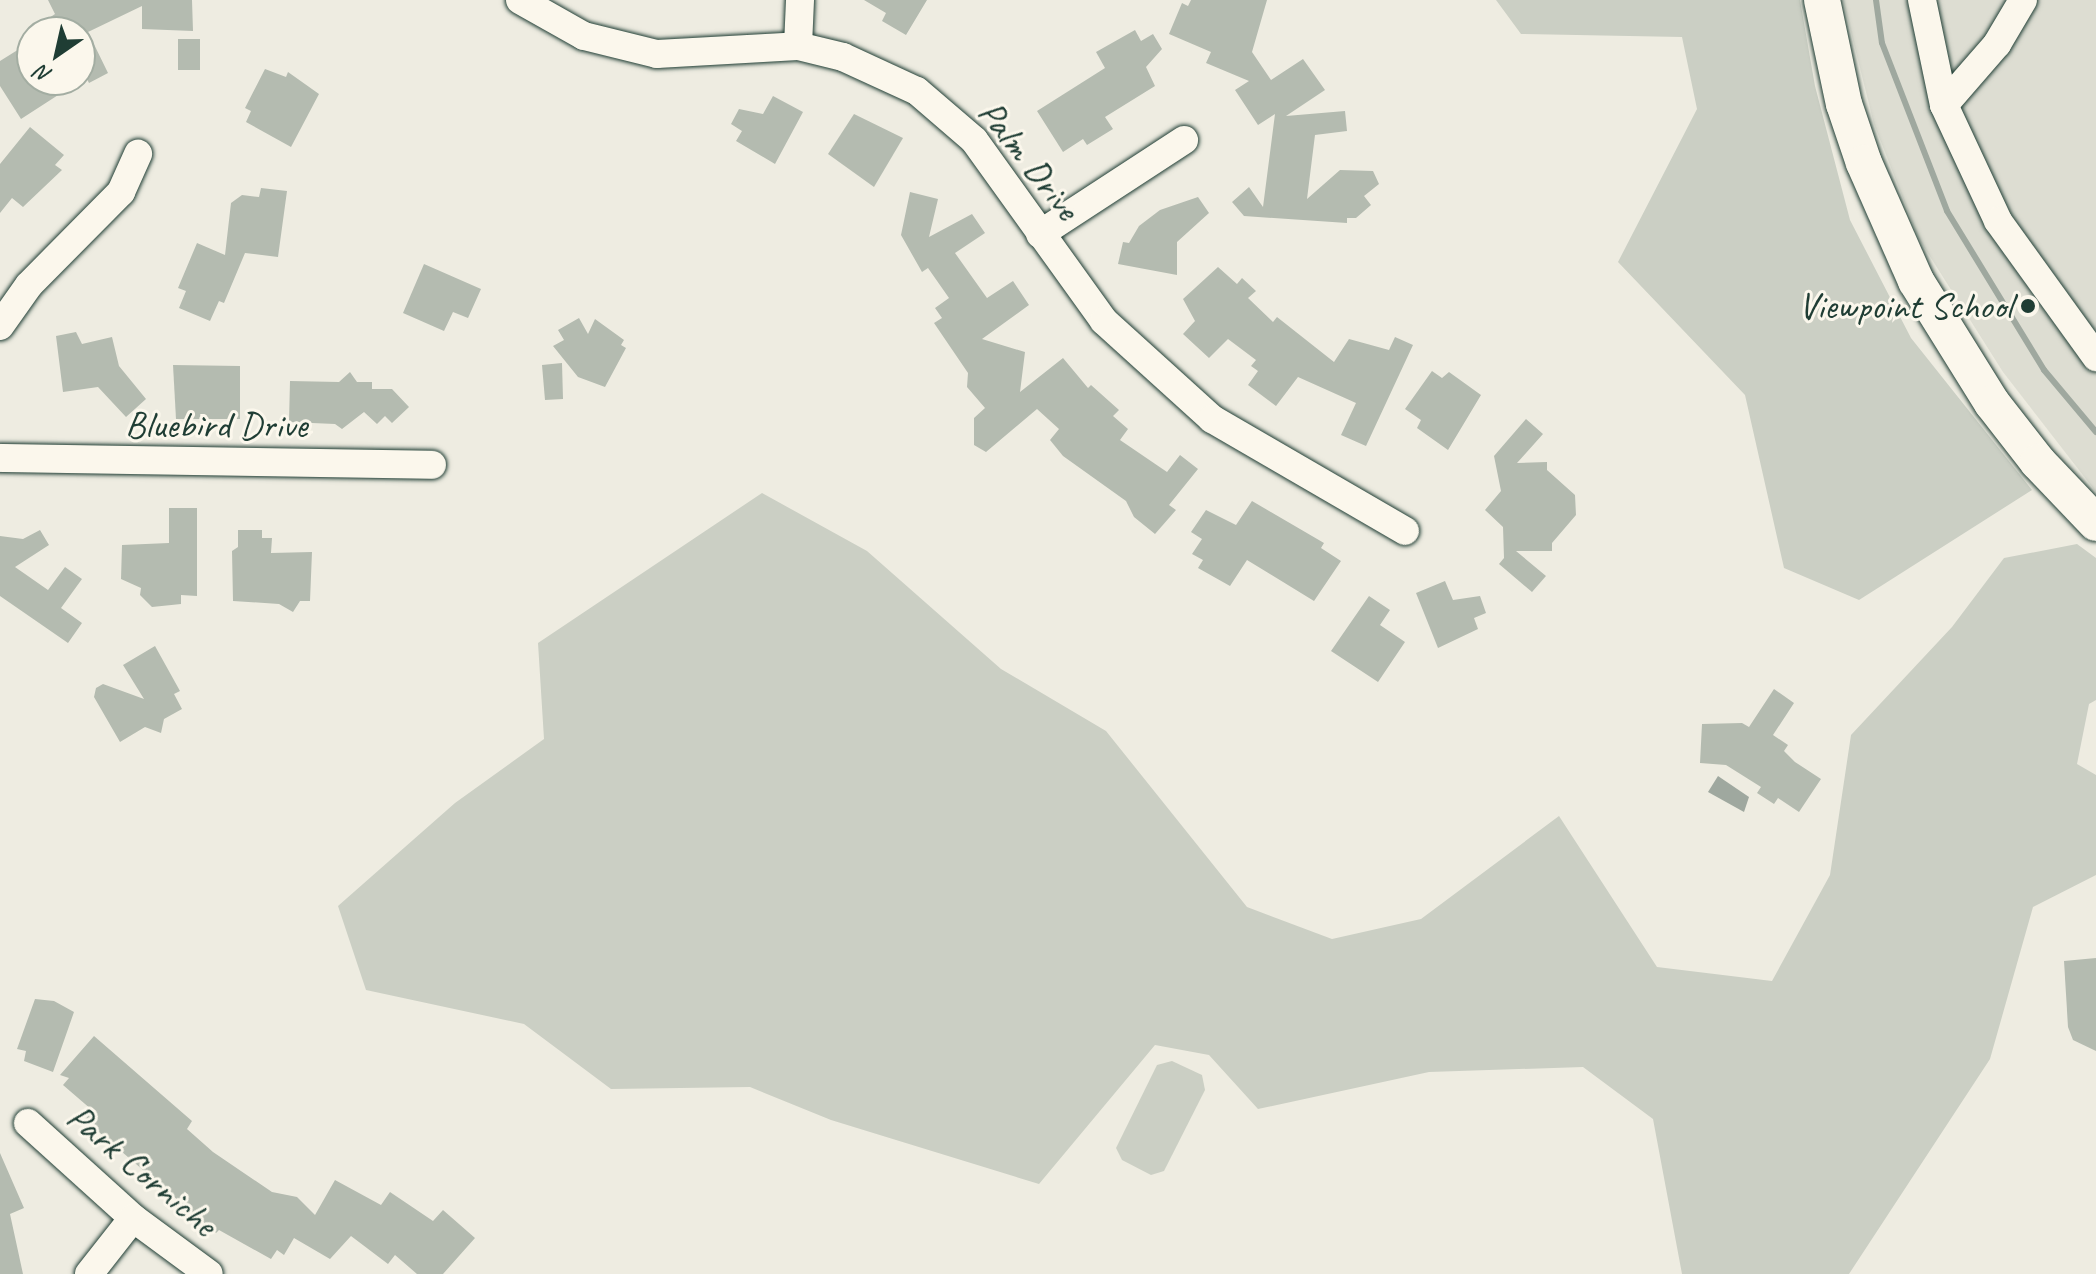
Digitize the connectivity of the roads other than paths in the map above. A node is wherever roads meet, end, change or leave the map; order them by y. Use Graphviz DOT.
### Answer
graph roads {
  1 [pos="520,0"];
  2 [pos="800,0"];
  3 [pos="1822,0"];
  4 [pos="1922,0"];
  5 [pos="2023,0"];
  6 [pos="798,46"];
  7 [pos="1944,105"];
  8 [pos="1184,140"];
  9 [pos="138,154"];
  10 [pos="1040,234"];
  11 [pos="0,326"];
  12 [pos="2096,357"];
  13 [pos="0,458"];
  14 [pos="432,465"];
  15 [pos="2096,523"];
  16 [pos="1405,531"];
  17 [pos="28,1123"];
  18 [pos="133,1218"];
  19 [pos="89,1274"];
  20 [pos="209,1274"];
  1 -- 6 [label="street, Palm Drive"];
  2 -- 6 [label="street"];
  3 -- 15 [label="main road"];
  4 -- 7 [label="street"];
  5 -- 7 [label="street"];
  6 -- 10 [label="street, Palm Drive"];
  7 -- 12 [label="street"];
  8 -- 10 [label="street"];
  9 -- 11 [label="street"];
  10 -- 16 [label="street, Palm Drive"];
  13 -- 14 [label="street, Bluebird Drive"];
  17 -- 18 [label="street, Park Corniche"];
  18 -- 19 [label="street"];
  18 -- 20 [label="street, Park Corniche"];
}
